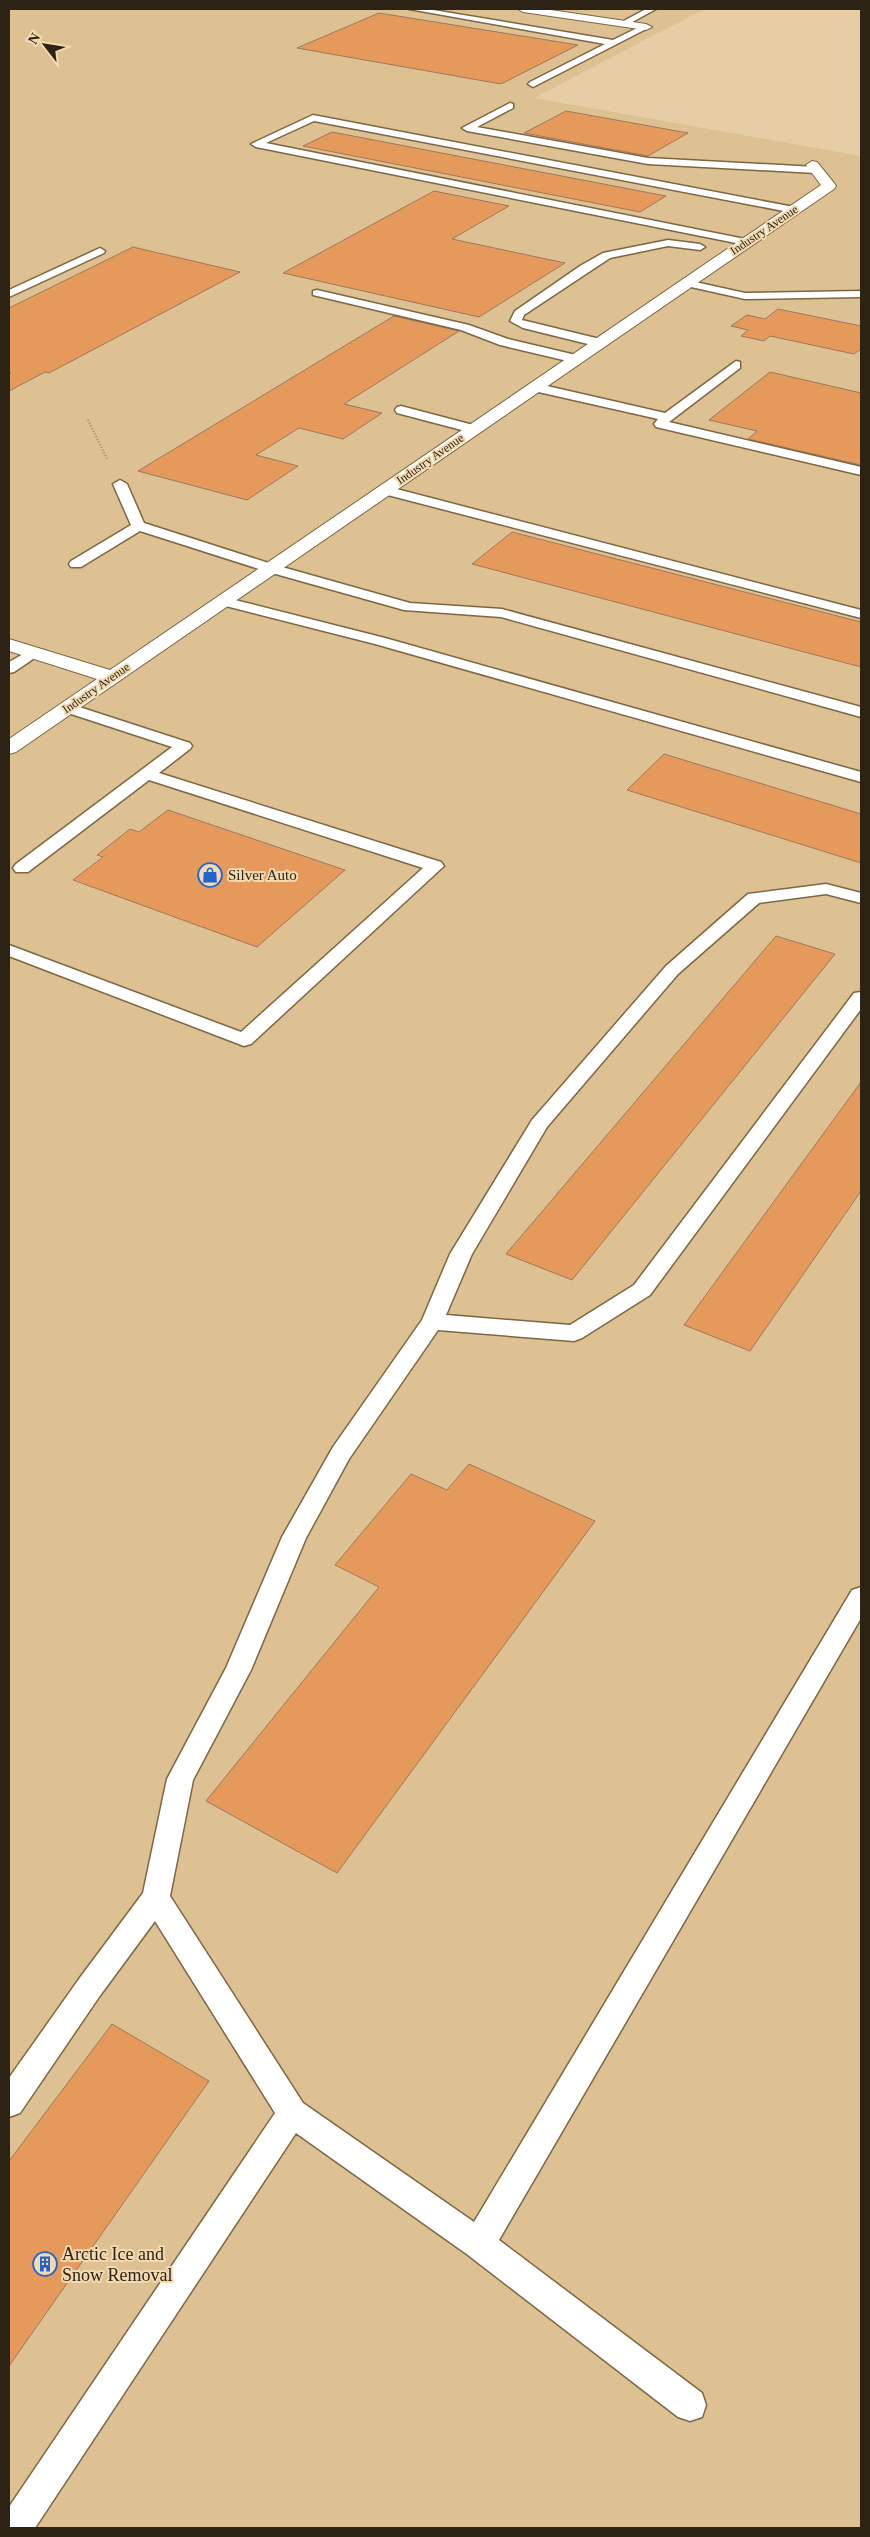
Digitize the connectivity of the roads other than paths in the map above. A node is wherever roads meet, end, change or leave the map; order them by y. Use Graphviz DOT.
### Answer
graph roads {
  1 [pos="413,9"];
  2 [pos="523,9"];
  3 [pos="652,9"];
  4 [pos="622,24"];
  5 [pos="646,27"];
  6 [pos="614,43"];
  7 [pos="533,84"];
  8 [pos="510,106"];
  9 [pos="814,167"];
  10 [pos="794,210"];
  11 [pos="746,242"];
  12 [pos="100,251"];
  13 [pos="731,252"];
  14 [pos="686,283"];
  15 [pos="318,293"];
  16 [pos="9,294"];
  17 [pos="861,294"];
  18 [pos="600,343"];
  19 [pos="576,359"];
  20 [pos="736,366"];
  21 [pos="534,387"];
  22 [pos="401,410"];
  23 [pos="667,417"];
  24 [pos="473,429"];
  25 [pos="861,471"];
  26 [pos="120,484"];
  27 [pos="385,490"];
  28 [pos="138,526"];
  29 [pos="76,564"];
  30 [pos="270,568"];
  31 [pos="223,601"];
  32 [pos="861,614"];
  33 [pos="9,644"];
  34 [pos="34,652"];
  35 [pos="9,669"];
  36 [pos="112,677"];
  37 [pos="68,708"];
  38 [pos="861,712"];
  39 [pos="9,748"];
  40 [pos="148,774"];
  41 [pos="861,777"];
  42 [pos="22,868"];
  43 [pos="861,898"];
  44 [pos="9,950"];
  45 [pos="861,997"];
  46 [pos="432,1322"];
  47 [pos="861,1597"];
  48 [pos="156,1898"];
  49 [pos="9,2103"];
  50 [pos="292,2113"];
  51 [pos="479,2244"];
  52 [pos="690,2405"];
  53 [pos="15,2528"];
  1 -- 6 [label="lane"];
  2 -- 4 [label="street"];
  3 -- 4 [label="lane"];
  4 -- 5 [label="street"];
  5 -- 6 [label="lane"];
  6 -- 7 [label="lane"];
  8 -- 9 [label="lane"];
  9 -- 10 [label="street, Industry Avenue"];
  10 -- 11 [label="street, Industry Avenue"];
  10 -- 11 [label="lane"];
  11 -- 13 [label="street, Industry Avenue"];
  12 -- 16 [label="lane"];
  13 -- 14 [label="street, Industry Avenue"];
  13 -- 18 [label="lane"];
  14 -- 17 [label="lane"];
  14 -- 18 [label="street, Industry Avenue"];
  15 -- 19 [label="lane"];
  18 -- 19 [label="street, Industry Avenue"];
  19 -- 21 [label="street, Industry Avenue"];
  20 -- 23 [label="lane"];
  21 -- 23 [label="lane"];
  21 -- 24 [label="street, Industry Avenue"];
  22 -- 24 [label="lane"];
  23 -- 25 [label="lane"];
  24 -- 27 [label="street, Industry Avenue"];
  26 -- 28 [label="lane"];
  27 -- 30 [label="street, Industry Avenue"];
  27 -- 32 [label="lane"];
  28 -- 29 [label="lane"];
  28 -- 30 [label="lane"];
  30 -- 31 [label="street, Industry Avenue"];
  30 -- 38 [label="lane"];
  31 -- 36 [label="street, Industry Avenue"];
  31 -- 41 [label="lane"];
  33 -- 34 [label="street"];
  34 -- 35 [label="lane"];
  34 -- 36 [label="street"];
  36 -- 37 [label="street, Industry Avenue"];
  37 -- 39 [label="street, Industry Avenue"];
  37 -- 40 [label="lane"];
  40 -- 42 [label="lane"];
  40 -- 44 [label="lane"];
  43 -- 46 [label="lane"];
  45 -- 46 [label="lane"];
  46 -- 48 [label="lane"];
  47 -- 51 [label="lane"];
  48 -- 49 [label="lane"];
  48 -- 50 [label="lane"];
  50 -- 51 [label="lane"];
  50 -- 53 [label="lane"];
  51 -- 52 [label="lane"];
}
